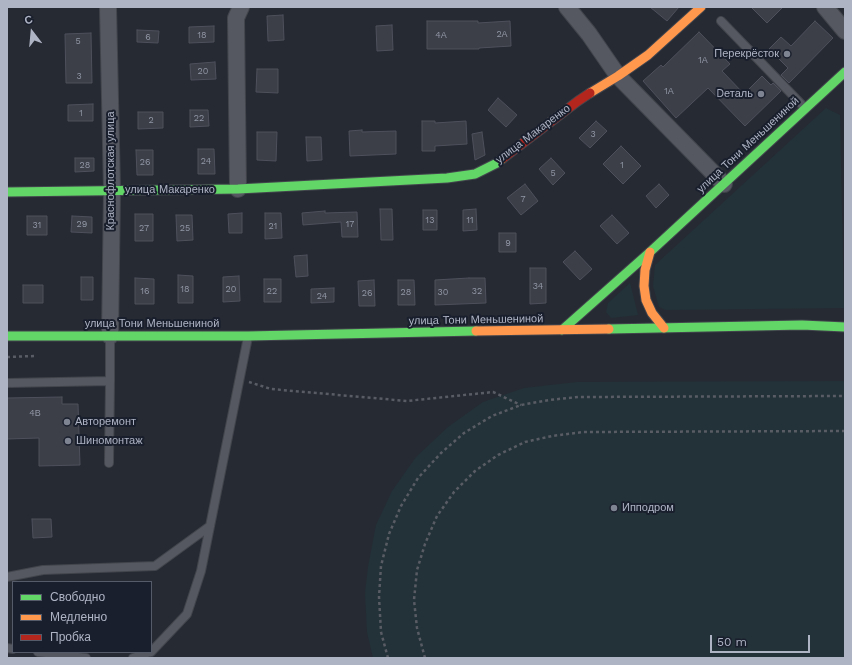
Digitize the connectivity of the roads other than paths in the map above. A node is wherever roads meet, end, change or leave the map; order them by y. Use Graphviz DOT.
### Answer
graph roads {
  1 [pos="108,7"];
  2 [pos="242,7"];
  3 [pos="567,7"];
  4 [pos="701,7"];
  5 [pos="825,7"];
  6 [pos="721,21"];
  7 [pos="845,31"];
  8 [pos="845,72"];
  9 [pos="618,76"];
  10 [pos="806,108"];
  11 [pos="724,184"];
  12 [pos="238,189"];
  13 [pos="112,190"];
  14 [pos="7,192"];
  15 [pos="650,252"];
  16 [pos="845,327"];
  17 [pos="664,328"];
  18 [pos="562,330"];
  19 [pos="7,336"];
  20 [pos="110,336"];
  21 [pos="248,336"];
  22 [pos="110,381"];
  23 [pos="7,383"];
  24 [pos="109,463"];
  25 [pos="210,526"];
  26 [pos="7,578"];
  27 [pos="152,651"];
  28 [pos="46,653"];
  29 [pos="148,653"];
  30 [pos="86,658"];
  31 [pos="133,658"];
  1 -- 13 [label="street, Краснофлотская улица"];
  2 -- 12 [label="street"];
  3 -- 9 [label="street"];
  4 -- 9 [label="street, улица Макаренко"];
  5 -- 7 [label="street"];
  6 -- 10 [label="lane"];
  8 -- 10 [label="street, улица Тони Меньшениной"];
  9 -- 11 [label="street"];
  9 -- 12 [label="street, улица Макаренко"];
  10 -- 11 [label="street, улица Тони Меньшениной"];
  11 -- 15 [label="street, улица Тони Меньшениной"];
  12 -- 13 [label="street, улица Макаренко"];
  13 -- 14 [label="street, улица Макаренко"];
  13 -- 20 [label="street, Краснофлотская улица"];
  15 -- 17 [label="street"];
  15 -- 18 [label="street, улица Тони Меньшениной"];
  16 -- 17 [label="street"];
  17 -- 18 [label="street"];
  18 -- 21 [label="street, улица Тони Меньшениной"];
  19 -- 20 [label="street, улица Тони Меньшениной"];
  20 -- 21 [label="street, улица Тони Меньшениной"];
  20 -- 22 [label="lane"];
  21 -- 25 [label="lane"];
  22 -- 23 [label="lane"];
  22 -- 24 [label="lane"];
  25 -- 26 [label="lane"];
  25 -- 27 [label="lane"];
  28 -- 30 [label="lane"];
  29 -- 31 [label="lane"];
}
